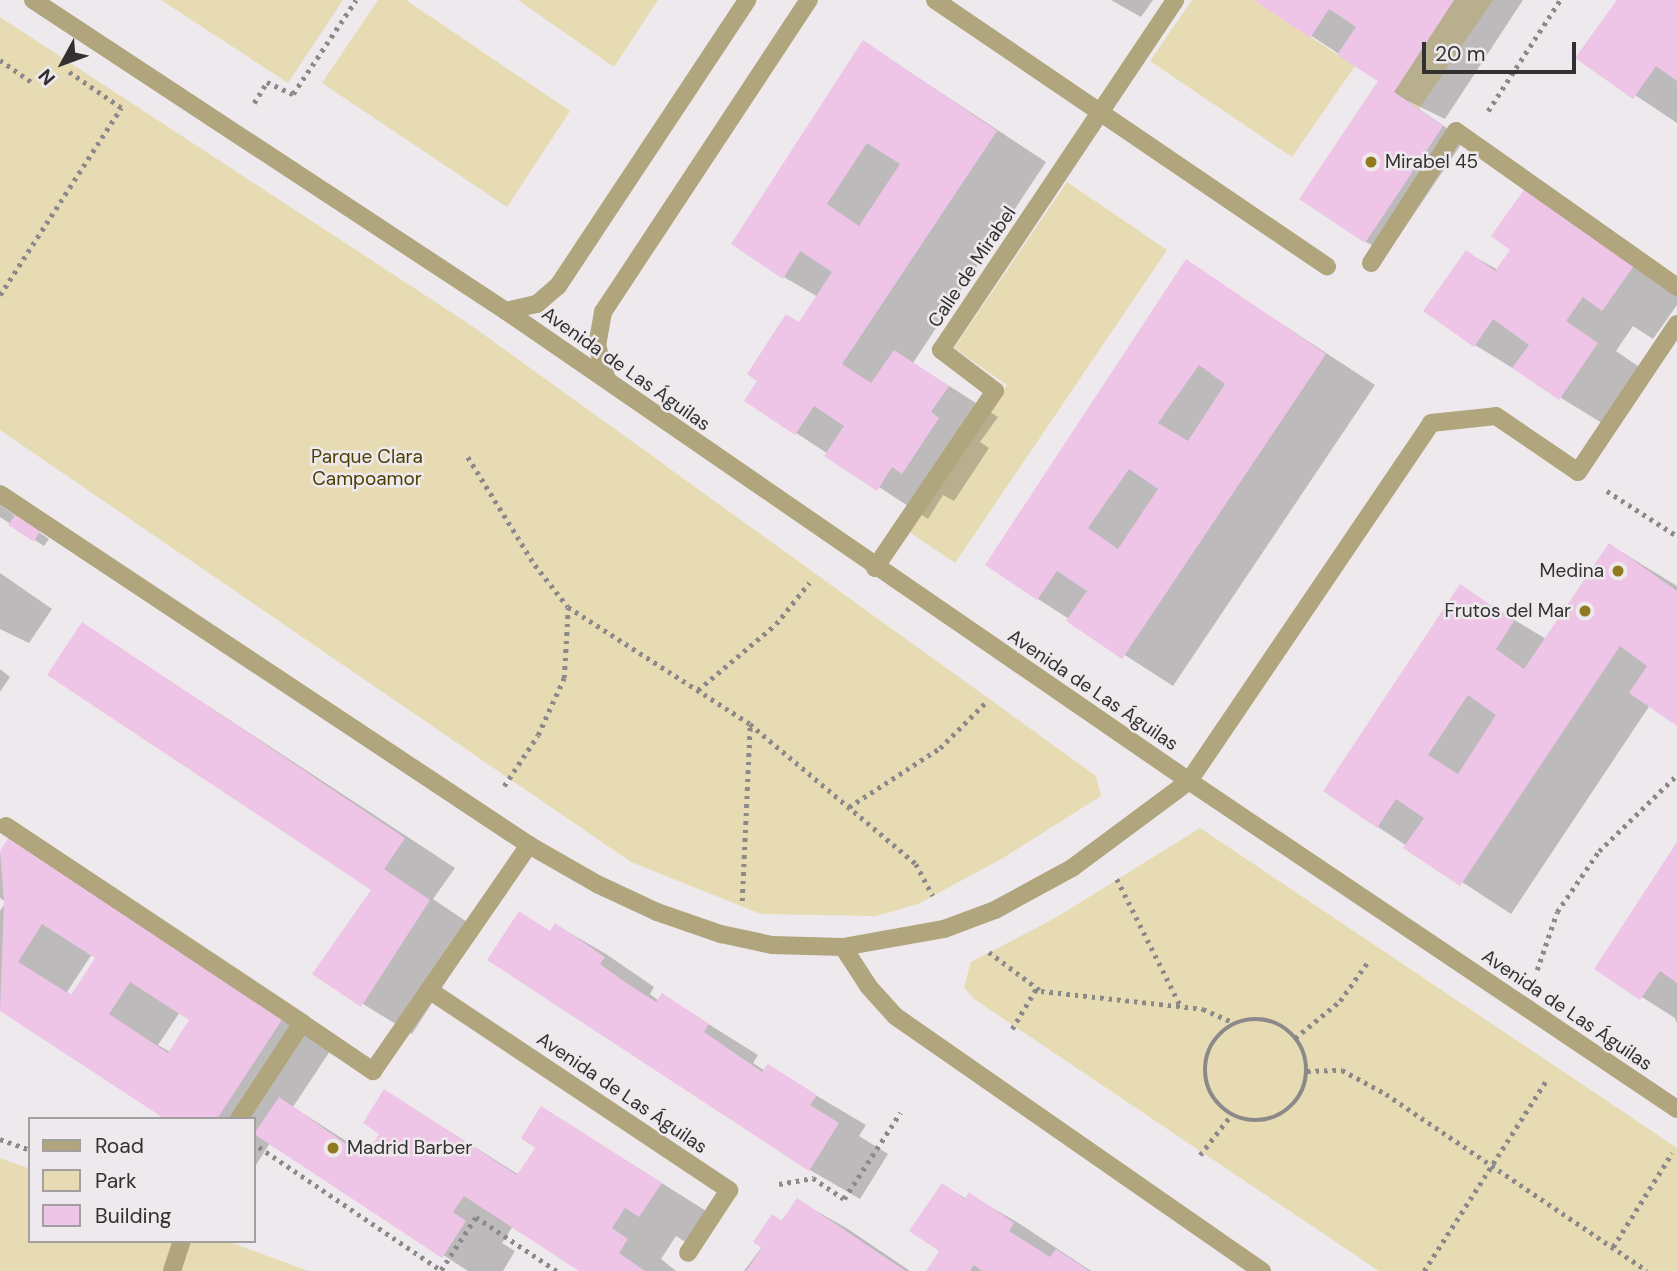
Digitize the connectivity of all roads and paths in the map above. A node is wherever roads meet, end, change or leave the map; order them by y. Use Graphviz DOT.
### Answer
graph roads {
  1 [pos="33,0"];
  2 [pos="356,0"];
  3 [pos="747,0"];
  4 [pos="809,0"];
  5 [pos="935,0"];
  6 [pos="1175,0"];
  7 [pos="1560,0"];
  8 [pos="0,60"];
  9 [pos="66,70"];
  10 [pos="32,82"];
  11 [pos="252,106"];
  12 [pos="1101,112"];
  13 [pos="1469,140"];
  14 [pos="1371,263"];
  15 [pos="1327,266"];
  16 [pos="1677,287"];
  17 [pos="0,295"];
  18 [pos="506,311"];
  19 [pos="1677,324"];
  20 [pos="607,380"];
  21 [pos="468,457"];
  22 [pos="1578,472"];
  23 [pos="0,494"];
  24 [pos="1677,536"];
  25 [pos="875,568"];
  26 [pos="809,583"];
  27 [pos="568,607"];
  28 [pos="698,690"];
  29 [pos="986,702"];
  30 [pos="750,724"];
  31 [pos="1677,775"];
  32 [pos="1189,781"];
  33 [pos="500,791"];
  34 [pos="849,807"];
  35 [pos="6,826"];
  36 [pos="529,845"];
  37 [pos="1113,872"];
  38 [pos="937,904"];
  39 [pos="742,906"];
  40 [pos="843,947"];
  41 [pos="982,949"];
  42 [pos="1367,963"];
  43 [pos="1537,970"];
  44 [pos="1036,989"];
  45 [pos="429,990"];
  46 [pos="1181,1006"];
  47 [pos="302,1023"];
  48 [pos="1236,1023"];
  49 [pos="1012,1029"];
  50 [pos="1296,1038"];
  51 [pos="1307,1071"];
  52 [pos="1546,1081"];
  53 [pos="1677,1109"];
  54 [pos="900,1113"];
  55 [pos="1231,1115"];
  56 [pos="240,1117"];
  57 [pos="0,1139"];
  58 [pos="256,1144"];
  59 [pos="28,1149"];
  60 [pos="1672,1153"];
  61 [pos="1200,1155"];
  62 [pos="1492,1166"];
  63 [pos="779,1184"];
  64 [pos="181,1243"];
  65 [pos="1613,1247"];
  66 [pos="688,1253"];
  67 [pos="172,1271"];
  68 [pos="557,1271"];
  69 [pos="1262,1271"];
  70 [pos="1424,1271"];
  71 [pos="1647,1271"];
  1 -- 18 [label="street, Avenida de Las Águilas"];
  2 -- 11 [label="path"];
  3 -- 18 [label="street"];
  4 -- 20 [label="street"];
  5 -- 12 [label="street"];
  6 -- 12 [label="street, Calle de Mirabel"];
  7 -- 13 [label="path"];
  8 -- 10 [label="path"];
  9 -- 17 [label="path"];
  12 -- 15 [label="street"];
  12 -- 25 [label="street, Calle de Mirabel"];
  13 -- 14 [label="street"];
  13 -- 16 [label="street"];
  18 -- 20 [label="street, Avenida de Las Águilas"];
  19 -- 22 [label="street"];
  20 -- 25 [label="street, Avenida de Las Águilas"];
  21 -- 27 [label="path"];
  22 -- 24 [label="path"];
  22 -- 32 [label="street"];
  23 -- 36 [label="street"];
  25 -- 32 [label="street, Avenida de Las Águilas"];
  26 -- 28 [label="path"];
  27 -- 28 [label="path"];
  27 -- 33 [label="path"];
  28 -- 30 [label="path"];
  29 -- 34 [label="path"];
  30 -- 34 [label="path"];
  30 -- 39 [label="path"];
  31 -- 43 [label="path"];
  32 -- 40 [label="street"];
  32 -- 53 [label="street, Avenida de Las Águilas"];
  34 -- 38 [label="path"];
  35 -- 47 [label="street"];
  36 -- 40 [label="street"];
  36 -- 45 [label="street"];
  37 -- 46 [label="path"];
  40 -- 69 [label="street"];
  41 -- 44 [label="path"];
  42 -- 50 [label="path"];
  44 -- 46 [label="path"];
  44 -- 49 [label="path"];
  45 -- 47 [label="street"];
  45 -- 66 [label="street, Avenida de Las Águilas"];
  46 -- 48 [label="path"];
  47 -- 56 [label="street"];
  48 -- 50 [label="path"];
  48 -- 55 [label="path"];
  50 -- 51 [label="path"];
  51 -- 55 [label="path"];
  51 -- 62 [label="path"];
  52 -- 62 [label="path"];
  54 -- 63 [label="path"];
  55 -- 61 [label="path"];
  57 -- 59 [label="path"];
  58 -- 68 [label="path"];
  60 -- 65 [label="path"];
  62 -- 65 [label="path"];
  62 -- 70 [label="path"];
  64 -- 67 [label="street"];
  65 -- 71 [label="path"];
}
